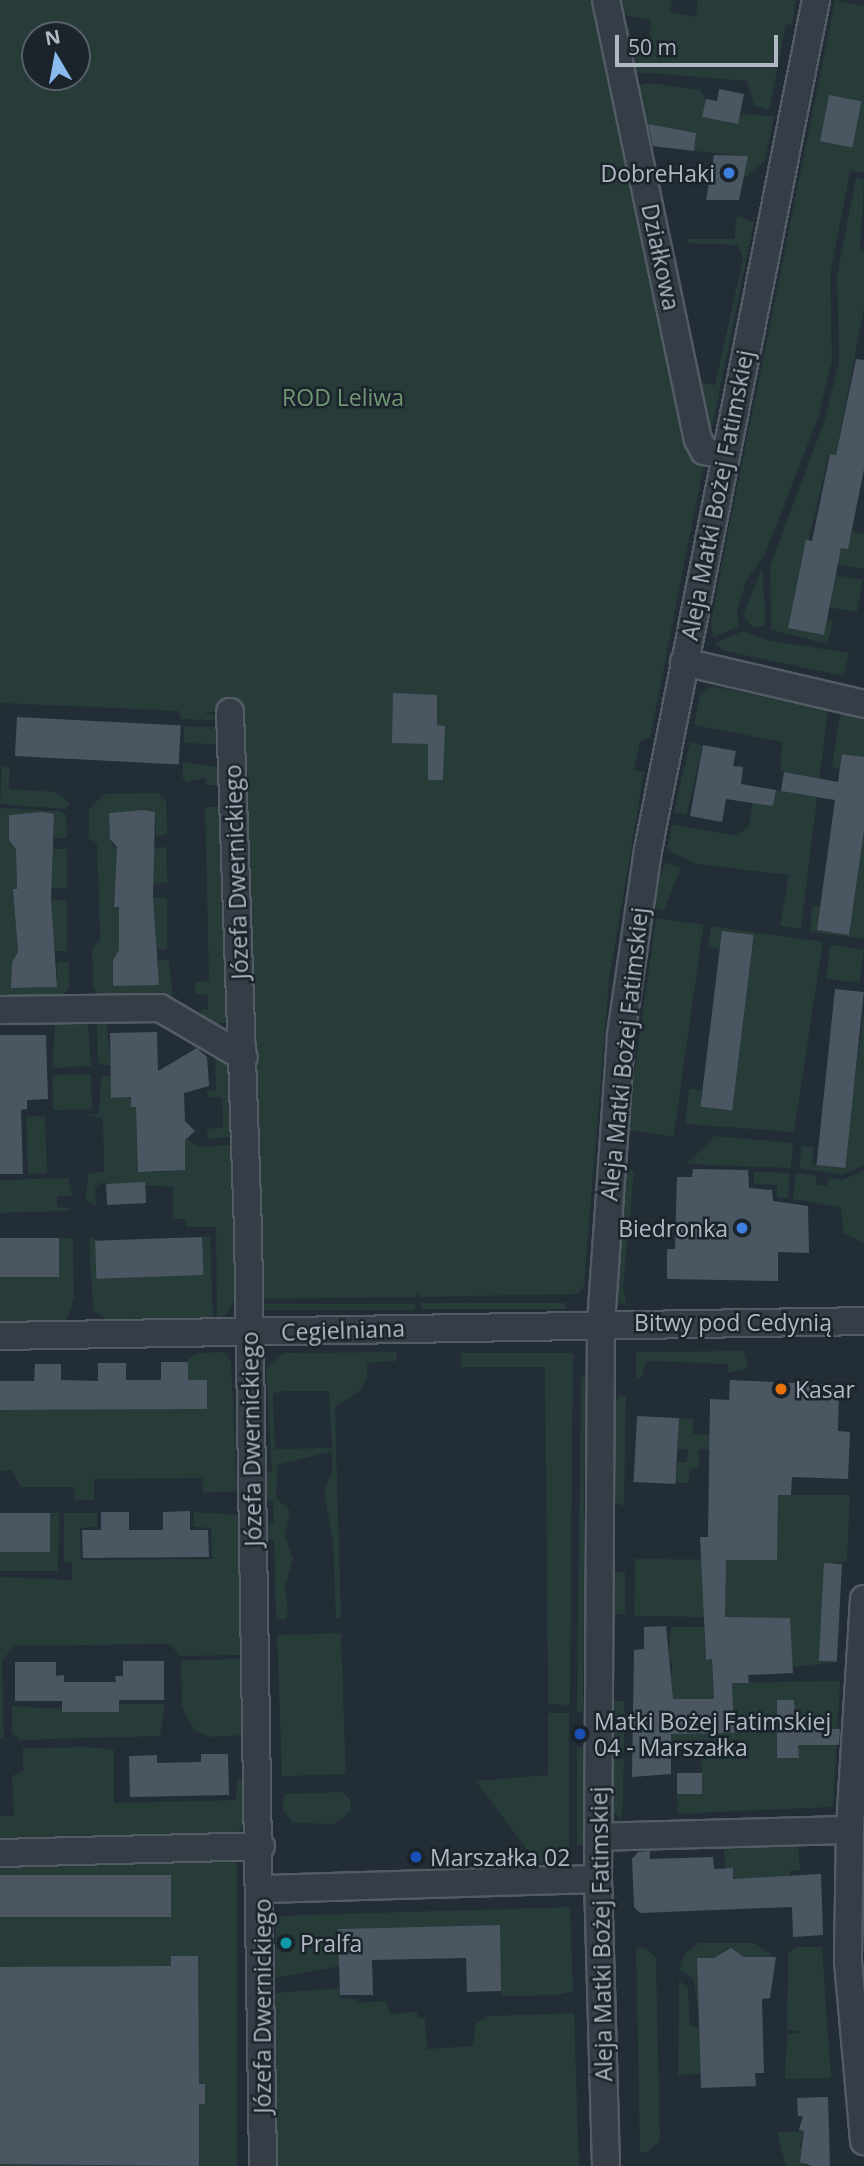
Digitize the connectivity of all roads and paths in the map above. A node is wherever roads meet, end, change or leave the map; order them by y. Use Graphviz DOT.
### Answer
graph roads {
  1 [pos="606,0"];
  2 [pos="816,0"];
  3 [pos="725,455"];
  4 [pos="684,662"];
  5 [pos="864,704"];
  6 [pos="230,712"];
  7 [pos="0,1010"];
  8 [pos="244,1057"];
  9 [pos="864,1321"];
  10 [pos="601,1323"];
  11 [pos="248,1333"];
  12 [pos="0,1336"];
  13 [pos="864,1599"];
  14 [pos="850,1830"];
  15 [pos="598,1837"];
  16 [pos="261,1846"];
  17 [pos="0,1853"];
  18 [pos="598,1879"];
  19 [pos="261,1889"];
  20 [pos="864,2141"];
  21 [pos="263,2166"];
  22 [pos="606,2166"];
  1 -- 3 [label="street, Działkowa"];
  2 -- 3 [label="street, Aleja Matki Bożej Fatimskiej"];
  3 -- 4 [label="street, Aleja Matki Bożej Fatimskiej"];
  4 -- 5 [label="street"];
  4 -- 10 [label="street, Aleja Matki Bożej Fatimskiej"];
  6 -- 8 [label="street, Józefa Dwernickiego"];
  7 -- 8 [label="street"];
  8 -- 11 [label="street, Józefa Dwernickiego"];
  9 -- 10 [label="street, Bitwy pod Cedynią"];
  10 -- 11 [label="street, Cegielniana"];
  10 -- 15 [label="street, Aleja Matki Bożej Fatimskiej"];
  11 -- 12 [label="street, Cegielniana"];
  11 -- 16 [label="street, Józefa Dwernickiego"];
  13 -- 14 [label="street"];
  14 -- 15 [label="street"];
  14 -- 20 [label="street"];
  15 -- 18 [label="street, Aleja Matki Bożej Fatimskiej"];
  16 -- 17 [label="street"];
  16 -- 19 [label="street, Józefa Dwernickiego"];
  18 -- 19 [label="street"];
  18 -- 22 [label="street, Aleja Matki Bożej Fatimskiej"];
  19 -- 21 [label="street, Józefa Dwernickiego"];
}
